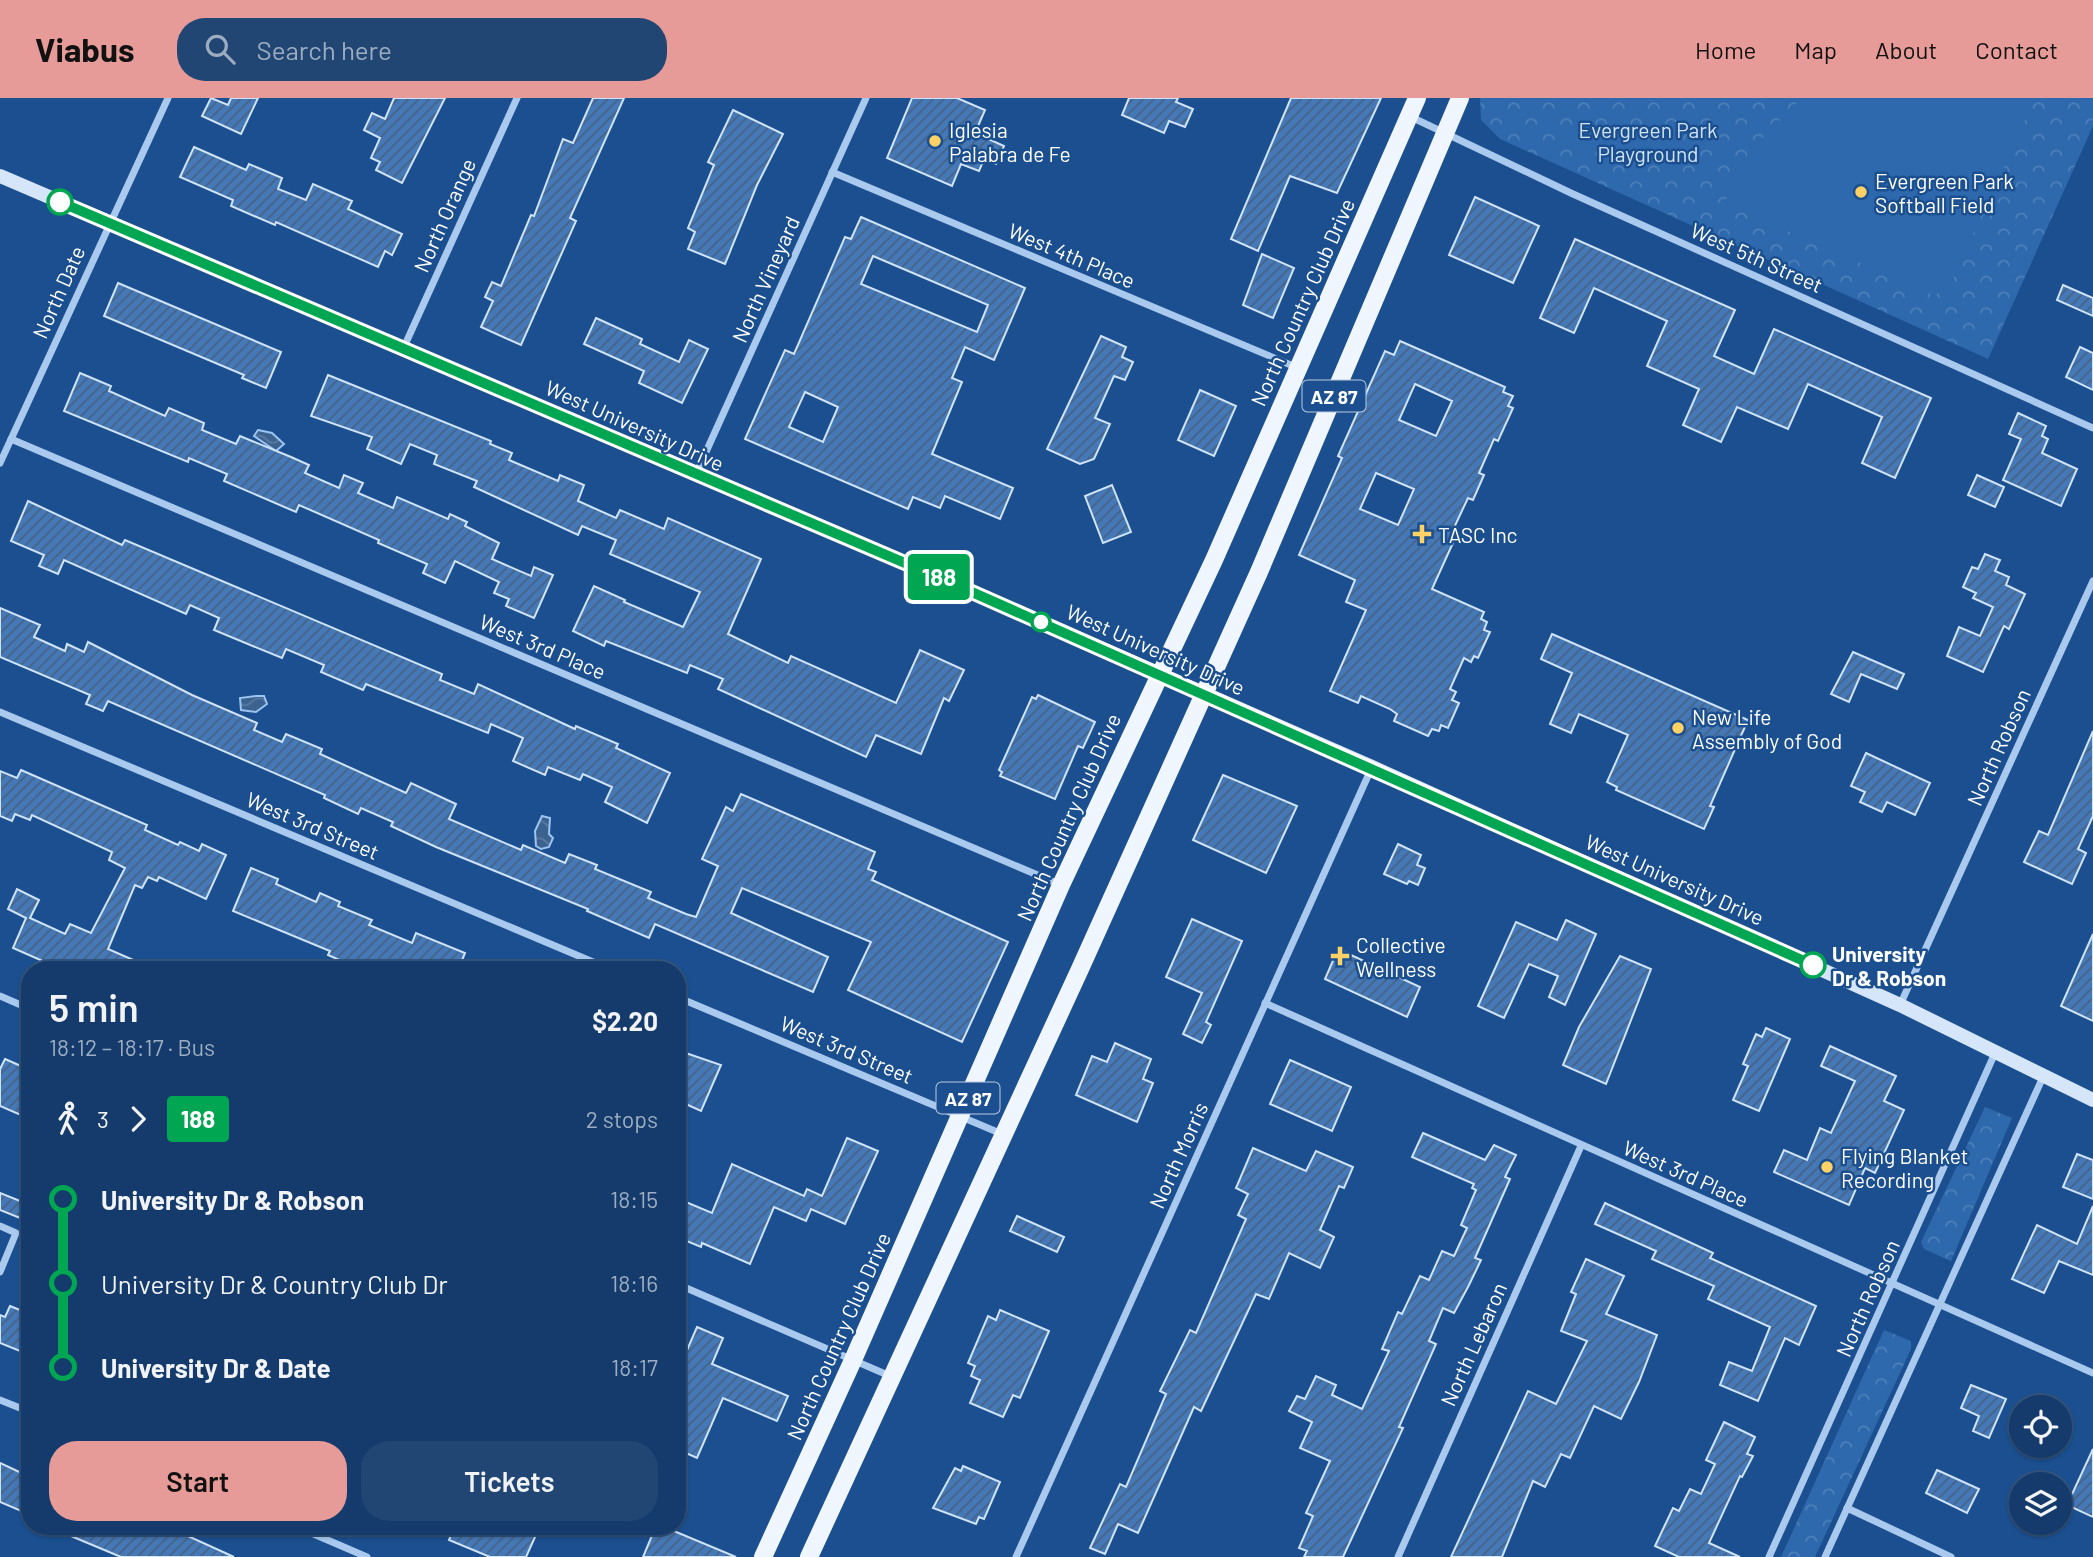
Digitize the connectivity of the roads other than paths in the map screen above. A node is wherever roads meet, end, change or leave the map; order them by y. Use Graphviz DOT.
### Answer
graph roads {
  1 [pos="168,98"];
  2 [pos="517,98"];
  3 [pos="866,98"];
  4 [pos="1417,98"];
  5 [pos="1460,98"];
  6 [pos="1409,116"];
  7 [pos="1445,132"];
  8 [pos="832,172"];
  9 [pos="0,176"];
  10 [pos="109,223"];
  11 [pos="404,347"];
  12 [pos="1299,369"];
  13 [pos="2093,428"];
  14 [pos="11,439"];
  15 [pos="0,463"];
  16 [pos="695,475"];
  17 [pos="2093,581"];
  18 [pos="1161,674"];
  19 [pos="1203,693"];
  20 [pos="0,712"];
  21 [pos="1372,767"];
  22 [pos="1061,885"];
  23 [pos="591,961"];
  24 [pos="0,996"];
  25 [pos="686,1001"];
  26 [pos="1265,1003"];
  27 [pos="21,1005"];
  28 [pos="1900,1005"];
  29 [pos="1995,1053"];
  30 [pos="2043,1077"];
  31 [pos="2093,1100"];
  32 [pos="960,1116"];
  33 [pos="1002,1134"];
  34 [pos="1581,1146"];
  35 [pos="0,1226"];
  36 [pos="0,1272"];
  37 [pos="1894,1283"];
  38 [pos="686,1288"];
  39 [pos="1940,1304"];
  40 [pos="853,1360"];
  41 [pos="2093,1373"];
  42 [pos="891,1376"];
  43 [pos="0,1400"];
  44 [pos="21,1408"];
  45 [pos="1847,1508"];
  46 [pos="316,1535"];
  47 [pos="769,1555"];
  48 [pos="367,1557"];
  49 [pos="809,1557"];
  50 [pos="1016,1557"];
  51 [pos="1398,1557"];
  52 [pos="1769,1557"];
  53 [pos="1825,1557"];
  54 [pos="1951,1557"];
  1 -- 10 [label="street, North Date"];
  2 -- 11 [label="street, North Orange"];
  3 -- 8 [label="street, North Vineyard"];
  4 -- 6 [label="main road, North Country Club Drive / AZ 87"];
  5 -- 7 [label="main road, AZ 87"];
  6 -- 7 [label="street, West 5th Street"];
  6 -- 12 [label="main road, North Country Club Drive / AZ 87"];
  7 -- 13 [label="street, West 5th Street"];
  7 -- 19 [label="main road, AZ 87"];
  8 -- 12 [label="street, West 4th Place"];
  8 -- 16 [label="street, North Vineyard"];
  9 -- 10 [label="main road, West University Drive"];
  10 -- 11 [label="main road, West University Drive"];
  10 -- 14 [label="street, North Date"];
  11 -- 16 [label="main road, West University Drive"];
  12 -- 18 [label="main road, North Country Club Drive / AZ 87"];
  14 -- 15 [label="street, North Date"];
  14 -- 22 [label="street, West 3rd Place"];
  16 -- 18 [label="main road, West University Drive"];
  17 -- 28 [label="street, North Robson"];
  18 -- 19 [label="main road, West University Drive"];
  18 -- 22 [label="main road, North Country Club Drive / AZ 87"];
  19 -- 21 [label="main road, West University Drive"];
  19 -- 33 [label="main road, AZ 87"];
  20 -- 23 [label="street, West 3rd Street"];
  21 -- 26 [label="street, North Morris"];
  21 -- 28 [label="main road, West University Drive"];
  22 -- 32 [label="main road, North Country Club Drive / AZ 87"];
  24 -- 27 [label="street"];
  25 -- 32 [label="street, West 3rd Street"];
  26 -- 34 [label="street, West 3rd Place"];
  26 -- 50 [label="street, North Morris"];
  28 -- 29 [label="main road, West University Drive"];
  29 -- 30 [label="main road, West University Drive"];
  29 -- 37 [label="street, North Robson"];
  30 -- 31 [label="main road, West University Drive"];
  30 -- 39 [label="street"];
  32 -- 33 [label="street, West 3rd Street"];
  32 -- 40 [label="main road, North Country Club Drive / AZ 87"];
  33 -- 42 [label="main road, AZ 87"];
  34 -- 37 [label="street, West 3rd Place"];
  34 -- 51 [label="street, North Lebaron"];
  35 -- 36 [label="street"];
  37 -- 39 [label="street, West 3rd Place"];
  37 -- 52 [label="street, North Robson"];
  38 -- 40 [label="street"];
  39 -- 41 [label="street, West 3rd Place"];
  39 -- 45 [label="street"];
  40 -- 42 [label="street"];
  40 -- 47 [label="main road, North Country Club Drive / AZ 87"];
  42 -- 49 [label="main road, AZ 87"];
  43 -- 44 [label="street"];
  45 -- 53 [label="street"];
  45 -- 54 [label="street"];
  46 -- 48 [label="street"];
}
